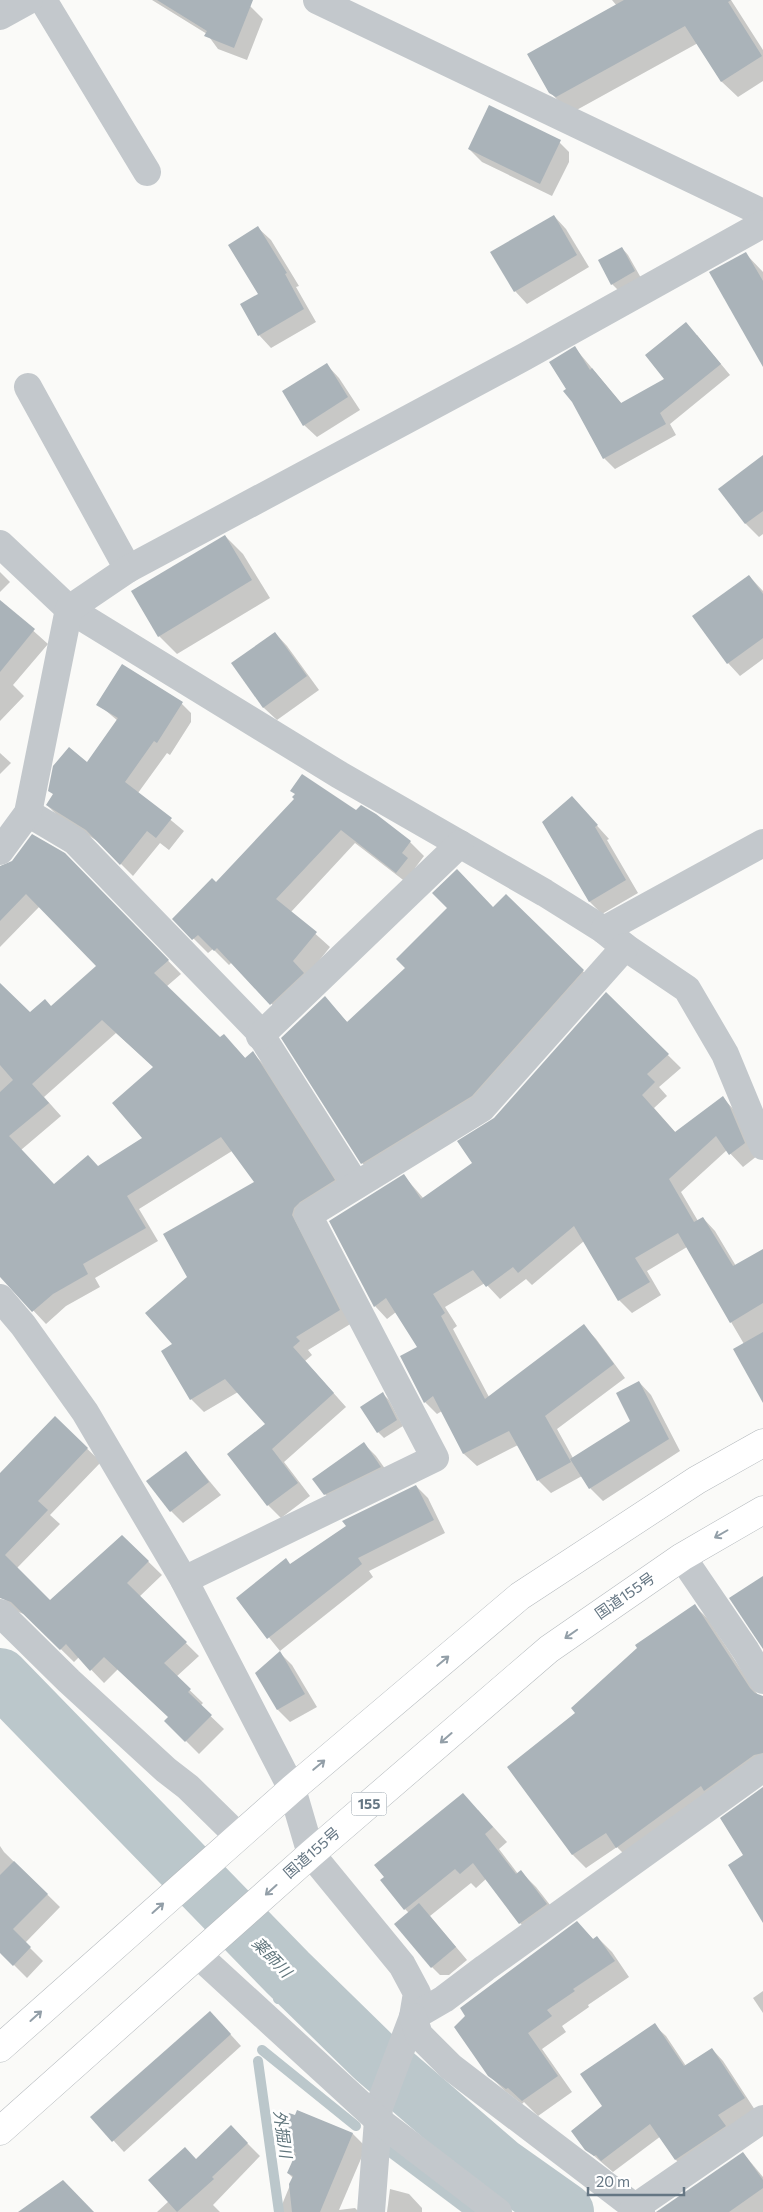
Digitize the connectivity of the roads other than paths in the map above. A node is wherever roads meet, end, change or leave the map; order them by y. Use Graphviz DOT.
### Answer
graph roads {
  1 [pos="29,0"];
  2 [pos="43,0"];
  3 [pos="317,0"];
  4 [pos="0,16"];
  5 [pos="147,172"];
  6 [pos="763,213"];
  7 [pos="763,224"];
  8 [pos="28,387"];
  9 [pos="0,544"];
  10 [pos="128,568"];
  11 [pos="69,609"];
  12 [pos="11,827"];
  13 [pos="763,843"];
  14 [pos="460,844"];
  15 [pos="604,930"];
  16 [pos="625,947"];
  17 [pos="260,1036"];
  18 [pos="763,1146"];
  19 [pos="356,1185"];
  20 [pos="0,1298"];
  21 [pos="763,1443"];
  22 [pos="763,1510"];
  23 [pos="682,1557"];
  24 [pos="184,1580"];
  25 [pos="0,1613"];
  26 [pos="763,1680"];
  27 [pos="763,1768"];
  28 [pos="292,1788"];
  29 [pos="238,1836"];
  30 [pos="311,1854"];
  31 [pos="198,1955"];
  32 [pos="408,2028"];
  33 [pos="0,2048"];
  34 [pos="378,2114"];
  35 [pos="763,2119"];
  36 [pos="0,2131"];
  37 [pos="638,2210"];
  38 [pos="371,2212"];
  39 [pos="498,2212"];
  1 -- 4 [label="street"];
  2 -- 5 [label="street"];
  3 -- 6 [label="street"];
  7 -- 10 [label="street"];
  8 -- 10 [label="street"];
  9 -- 11 [label="street"];
  10 -- 11 [label="street"];
  11 -- 12 [label="street"];
  11 -- 14 [label="street"];
  12 -- 17 [label="street"];
  13 -- 15 [label="street"];
  14 -- 15 [label="street"];
  14 -- 17 [label="street"];
  15 -- 16 [label="street"];
  16 -- 18 [label="street"];
  16 -- 19 [label="street"];
  17 -- 19 [label="street"];
  19 -- 24 [label="street"];
  20 -- 24 [label="street"];
  28 -- 21 [label="highway, one-way"];
  22 -- 23 [label="highway, 国道155号 / 155, one-way"];
  23 -- 26 [label="street"];
  23 -- 30 [label="highway, 国道155号 / 155, one-way"];
  24 -- 28 [label="street"];
  25 -- 29 [label="street"];
  27 -- 32 [label="street"];
  28 -- 29 [label="highway"];
  28 -- 30 [label="street"];
  33 -- 29 [label="highway, one-way"];
  30 -- 31 [label="highway, 国道155号 / 155, one-way"];
  30 -- 32 [label="street"];
  31 -- 34 [label="street"];
  31 -- 36 [label="highway, 国道155号 / 155"];
  32 -- 34 [label="street"];
  32 -- 37 [label="street"];
  34 -- 38 [label="street"];
  34 -- 39 [label="street"];
  35 -- 37 [label="street"];
}
